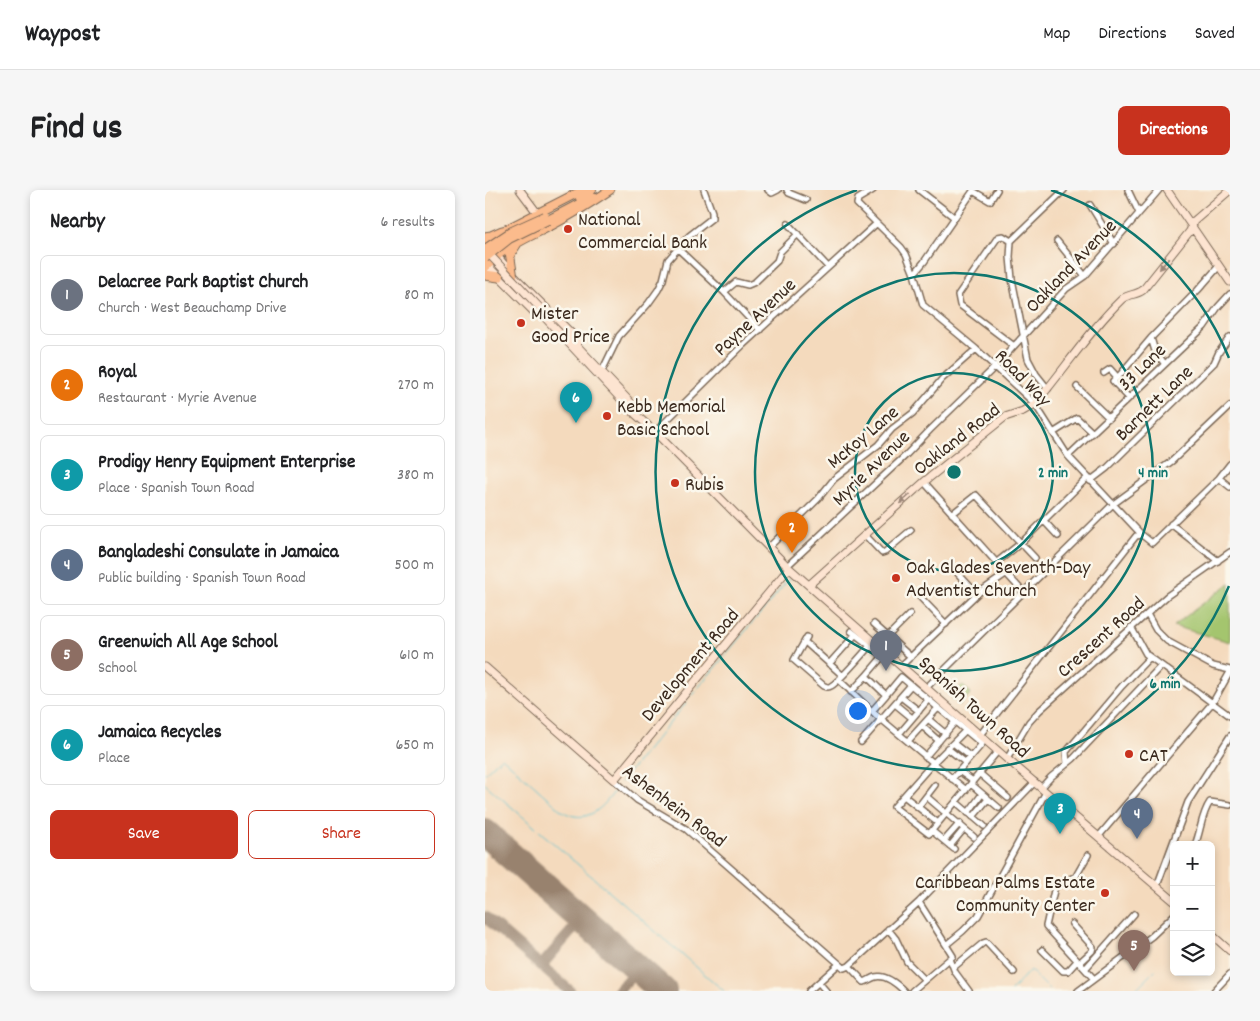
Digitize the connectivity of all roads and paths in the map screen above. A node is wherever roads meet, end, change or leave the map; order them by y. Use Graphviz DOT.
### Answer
graph roads {
  1 [pos="520,190"];
  2 [pos="583,190"];
  3 [pos="592,190"];
  4 [pos="602,190"];
  5 [pos="610,190"];
  6 [pos="704,190"];
  7 [pos="768,190"];
  8 [pos="778,190"];
  9 [pos="787,190"];
  10 [pos="873,190"];
  11 [pos="919,190"];
  12 [pos="997,190"];
  13 [pos="1064,190"];
  14 [pos="1128,190"];
  15 [pos="1159,190"];
  16 [pos="1167,190"];
  17 [pos="1230,190"];
  18 [pos="806,200"];
  19 [pos="1090,205"];
  20 [pos="1139,213"];
  21 [pos="544,217"];
  22 [pos="955,218"];
  23 [pos="788,224"];
  24 [pos="875,224"];
  25 [pos="1192,225"];
  26 [pos="502,231"];
  27 [pos="798,234"];
  28 [pos="485,237"];
  29 [pos="1057,240"];
  30 [pos="519,241"];
  31 [pos="1011,241"];
  32 [pos="1115,244"];
  33 [pos="489,248"];
  34 [pos="677,248"];
  35 [pos="485,262"];
  36 [pos="1219,266"];
  37 [pos="828,267"];
  38 [pos="513,274"];
  39 [pos="914,274"];
  40 [pos="485,275"];
  41 [pos="1085,276"];
  42 [pos="499,277"];
  43 [pos="1230,282"];
  44 [pos="724,292"];
  45 [pos="1230,294"];
  46 [pos="538,308"];
  47 [pos="760,330"];
  48 [pos="1230,337"];
  49 [pos="1022,338"];
  50 [pos="1151,338"];
  51 [pos="1014,346"];
  52 [pos="975,349"];
  53 [pos="577,353"];
  54 [pos="588,356"];
  55 [pos="1164,363"];
  56 [pos="995,368"];
  57 [pos="602,371"];
  58 [pos="1104,373"];
  59 [pos="1118,378"];
  60 [pos="1077,387"];
  61 [pos="1048,389"];
  62 [pos="1129,398"];
  63 [pos="1035,404"];
  64 [pos="1230,406"];
  65 [pos="1109,418"];
  66 [pos="653,429"];
  67 [pos="1053,433"];
  68 [pos="1093,433"];
  69 [pos="1068,456"];
  70 [pos="1230,464"];
  71 [pos="1219,478"];
  72 [pos="1088,479"];
  73 [pos="924,482"];
  74 [pos="1230,487"];
  75 [pos="1112,505"];
  76 [pos="953,514"];
  77 [pos="1043,521"];
  78 [pos="1171,524"];
  79 [pos="911,530"];
  80 [pos="1141,534"];
  81 [pos="865,535"];
  82 [pos="1058,536"];
  83 [pos="1021,543"];
  84 [pos="769,548"];
  85 [pos="1230,552"];
  86 [pos="1035,558"];
  87 [pos="1218,561"];
  88 [pos="997,562"];
  89 [pos="951,566"];
  90 [pos="788,567"];
  91 [pos="1007,573"];
  92 [pos="809,585"];
  93 [pos="1023,592"];
  94 [pos="977,594"];
  95 [pos="921,597"];
  96 [pos="910,614"];
  97 [pos="1147,614"];
  98 [pos="875,624"];
  99 [pos="946,624"];
  100 [pos="1131,628"];
  101 [pos="888,636"];
  102 [pos="872,644"];
  103 [pos="911,657"];
  104 [pos="1150,657"];
  105 [pos="829,664"];
  106 [pos="902,665"];
  107 [pos="1161,666"];
  108 [pos="485,667"];
  109 [pos="1230,671"];
  110 [pos="842,675"];
  111 [pos="866,676"];
  112 [pos="839,680"];
  113 [pos="911,686"];
  114 [pos="926,688"];
  115 [pos="851,692"];
  116 [pos="887,695"];
  117 [pos="901,697"];
  118 [pos="928,700"];
  119 [pos="1213,702"];
  120 [pos="895,704"];
  121 [pos="938,708"];
  122 [pos="873,711"];
  123 [pos="919,711"];
  124 [pos="1230,716"];
  125 [pos="912,718"];
  126 [pos="882,719"];
  127 [pos="928,719"];
  128 [pos="955,722"];
  129 [pos="921,726"];
  130 [pos="965,731"];
  131 [pos="899,734"];
  132 [pos="946,734"];
  133 [pos="980,735"];
  134 [pos="1230,736"];
  135 [pos="908,741"];
  136 [pos="939,741"];
  137 [pos="861,742"];
  138 [pos="953,743"];
  139 [pos="947,748"];
  140 [pos="998,751"];
  141 [pos="925,756"];
  142 [pos="971,757"];
  143 [pos="1007,759"];
  144 [pos="933,763"];
  145 [pos="966,763"];
  146 [pos="1067,764"];
  147 [pos="959,771"];
  148 [pos="979,773"];
  149 [pos="952,779"];
  150 [pos="613,780"];
  151 [pos="972,782"];
  152 [pos="1035,782"];
  153 [pos="935,786"];
  154 [pos="966,790"];
  155 [pos="1044,790"];
  156 [pos="982,794"];
  157 [pos="904,796"];
  158 [pos="927,797"];
  159 [pos="1008,798"];
  160 [pos="988,799"];
  161 [pos="956,802"];
  162 [pos="1230,805"];
  163 [pos="918,807"];
  164 [pos="999,808"];
  165 [pos="968,812"];
  166 [pos="947,813"];
  167 [pos="973,817"];
  168 [pos="938,823"];
  169 [pos="960,823"];
  170 [pos="984,826"];
  171 [pos="964,829"];
  172 [pos="931,832"];
  173 [pos="1099,836"];
  174 [pos="974,837"];
  175 [pos="944,841"];
  176 [pos="1197,841"];
  177 [pos="1088,855"];
  178 [pos="1157,886"];
  179 [pos="1170,895"];
  180 [pos="919,902"];
  181 [pos="1134,914"];
  182 [pos="1170,919"];
  183 [pos="1072,924"];
  184 [pos="888,929"];
  185 [pos="1215,938"];
  186 [pos="945,945"];
  187 [pos="1043,950"];
  188 [pos="1230,951"];
  189 [pos="950,959"];
  190 [pos="1078,962"];
  191 [pos="844,966"];
  192 [pos="954,967"];
  193 [pos="1085,969"];
  194 [pos="1014,972"];
  195 [pos="1230,974"];
  196 [pos="1094,979"];
  197 [pos="925,980"];
  198 [pos="819,983"];
  199 [pos="809,991"];
  200 [pos="826,991"];
  201 [pos="903,991"];
  202 [pos="912,991"];
  203 [pos="969,991"];
  204 [pos="1078,991"];
  205 [pos="1215,991"];
  1 -- 21 [label="main road"];
  2 -- 21 [label="main road"];
  3 -- 21 [label="main road"];
  4 -- 21 [label="main road"];
  5 -- 30 [label="main road"];
  6 -- 34 [label="street"];
  7 -- 8 [label="street"];
  9 -- 18 [label="street"];
  10 -- 24 [label="street, Road Way"];
  11 -- 22 [label="street"];
  12 -- 22 [label="street"];
  13 -- 31 [label="street"];
  14 -- 20 [label="street"];
  15 -- 20 [label="street, Oakland Avenue"];
  16 -- 25 [label="main road"];
  17 -- 25 [label="main road, Oakland Road"];
  19 -- 32 [label="street"];
  20 -- 32 [label="street, Oakland Avenue"];
  21 -- 26 [label="main road"];
  21 -- 30 [label="main road"];
  21 -- 33 [label="main road, bridge"];
  22 -- 39 [label="street"];
  23 -- 27 [label="street"];
  24 -- 37 [label="street, Payne Avenue"];
  24 -- 39 [label="street, Road Way"];
  25 -- 36 [label="main road"];
  25 -- 61 [label="main road, Oakland Road, one-way"];
  26 -- 28 [label="highway"];
  26 -- 33 [label="main road"];
  27 -- 37 [label="street"];
  27 -- 44 [label="street"];
  29 -- 41 [label="street"];
  30 -- 33 [label="main road"];
  30 -- 38 [label="main road"];
  31 -- 49 [label="street"];
  31 -- 51 [label="street"];
  32 -- 41 [label="street, Oakland Avenue"];
  33 -- 35 [label="highway"];
  33 -- 38 [label="main road, Spanish Town Road"];
  33 -- 46 [label="main road, Spanish Town Road, bridge"];
  34 -- 44 [label="street"];
  34 -- 57 [label="street"];
  35 -- 42 [label="main road, Spanish Town Road"];
  35 -- 46 [label="main road, Spanish Town Road, bridge"];
  36 -- 43 [label="main road"];
  36 -- 50 [label="street"];
  37 -- 47 [label="street, Payne Avenue"];
  38 -- 54 [label="main road, Spanish Town Road"];
  39 -- 52 [label="street, Road Way"];
  40 -- 42 [label="highway"];
  41 -- 49 [label="street, Oakland Avenue"];
  42 -- 53 [label="main road, Spanish Town Road"];
  44 -- 47 [label="street"];
  45 -- 55 [label="street, 33 Lane"];
  46 -- 53 [label="main road, Spanish Town Road"];
  46 -- 54 [label="main road, Spanish Town Road"];
  47 -- 66 [label="street, Payne Avenue"];
  48 -- 72 [label="street, Barnett Lane"];
  49 -- 51 [label="street, Oakland Avenue"];
  49 -- 61 [label="street"];
  50 -- 55 [label="street"];
  50 -- 59 [label="street"];
  51 -- 56 [label="street, Myrie Avenue"];
  52 -- 56 [label="street, Road Way"];
  52 -- 84 [label="street, McKoy Lane"];
  53 -- 66 [label="main road, Spanish Town Road"];
  54 -- 57 [label="main road, Spanish Town Road"];
  55 -- 62 [label="street, 33 Lane"];
  56 -- 63 [label="street, Road Way"];
  56 -- 90 [label="street, Myrie Avenue"];
  57 -- 66 [label="main road, Spanish Town Road"];
  58 -- 59 [label="street"];
  59 -- 62 [label="street"];
  60 -- 65 [label="street"];
  61 -- 63 [label="main road, Oakland Road"];
  62 -- 65 [label="street, 33 Lane"];
  63 -- 67 [label="street, Road Way"];
  63 -- 73 [label="main road, Oakland Road"];
  64 -- 75 [label="street"];
  65 -- 68 [label="street, 33 Lane"];
  66 -- 84 [label="main road, Spanish Town Road"];
  67 -- 68 [label="street"];
  67 -- 69 [label="street, Road Way"];
  68 -- 69 [label="street, 33 Lane"];
  69 -- 72 [label="street, Road Way"];
  70 -- 71 [label="street"];
  71 -- 74 [label="street"];
  71 -- 78 [label="street"];
  72 -- 75 [label="street, Road Way"];
  72 -- 77 [label="street, Barnett Lane"];
  73 -- 76 [label="street"];
  73 -- 81 [label="main road, Oakland Road, one-way"];
  75 -- 80 [label="street, Road Way"];
  75 -- 93 [label="street"];
  76 -- 83 [label="street"];
  76 -- 88 [label="street"];
  77 -- 82 [label="street"];
  77 -- 83 [label="street, Barnett Lane"];
  78 -- 80 [label="street"];
  78 -- 87 [label="street"];
  79 -- 81 [label="street"];
  80 -- 133 [label="street"];
  81 -- 92 [label="main road, Oakland Road"];
  83 -- 86 [label="street"];
  83 -- 88 [label="street, Barnett Lane"];
  84 -- 90 [label="main road, Spanish Town Road"];
  85 -- 87 [label="street, Crescent Road"];
  87 -- 97 [label="street, Crescent Road"];
  88 -- 91 [label="street"];
  89 -- 94 [label="street"];
  90 -- 92 [label="main road, Spanish Town Road"];
  90 -- 150 [label="main road, Development Road"];
  91 -- 93 [label="street"];
  91 -- 94 [label="street"];
  92 -- 102 [label="main road, Spanish Town Road"];
  93 -- 114 [label="street"];
  94 -- 99 [label="street"];
  95 -- 99 [label="street"];
  96 -- 101 [label="street"];
  97 -- 100 [label="street, Crescent Road"];
  97 -- 109 [label="street"];
  98 -- 101 [label="street"];
  99 -- 103 [label="street"];
  100 -- 104 [label="street"];
  100 -- 143 [label="street, Crescent Road"];
  101 -- 103 [label="street"];
  102 -- 105 [label="street"];
  102 -- 106 [label="main road, Spanish Town Road"];
  102 -- 110 [label="street"];
  102 -- 111 [label="street"];
  103 -- 106 [label="street"];
  104 -- 107 [label="street"];
  104 -- 146 [label="street"];
  105 -- 110 [label="street"];
  105 -- 112 [label="street"];
  106 -- 114 [label="main road, Spanish Town Road"];
  107 -- 119 [label="street"];
  107 -- 146 [label="street"];
  108 -- 150 [label="main road, Ashenheim Road"];
  109 -- 119 [label="street"];
  110 -- 112 [label="street"];
  111 -- 115 [label="street"];
  111 -- 116 [label="street"];
  112 -- 115 [label="street"];
  113 -- 116 [label="street"];
  113 -- 117 [label="street"];
  113 -- 118 [label="street"];
  114 -- 133 [label="main road, Spanish Town Road"];
  115 -- 122 [label="street"];
  116 -- 122 [label="street"];
  117 -- 120 [label="street"];
  117 -- 123 [label="street"];
  118 -- 121 [label="street"];
  118 -- 123 [label="street"];
  119 -- 124 [label="street"];
  119 -- 173 [label="street"];
  120 -- 125 [label="street"];
  120 -- 126 [label="street"];
  121 -- 127 [label="street"];
  121 -- 128 [label="street"];
  122 -- 126 [label="street"];
  123 -- 125 [label="street"];
  125 -- 131 [label="street"];
  126 -- 131 [label="street"];
  126 -- 137 [label="street"];
  127 -- 129 [label="street"];
  127 -- 132 [label="street"];
  128 -- 130 [label="street"];
  128 -- 132 [label="street"];
  129 -- 135 [label="street"];
  129 -- 136 [label="street"];
  130 -- 138 [label="street"];
  130 -- 142 [label="street"];
  131 -- 135 [label="street"];
  132 -- 136 [label="street"];
  133 -- 140 [label="main road, Spanish Town Road"];
  134 -- 178 [label="street"];
  135 -- 141 [label="street"];
  136 -- 141 [label="street"];
  138 -- 139 [label="street"];
  138 -- 142 [label="street"];
  139 -- 144 [label="street"];
  139 -- 145 [label="street"];
  140 -- 143 [label="main road, Spanish Town Road"];
  140 -- 148 [label="street"];
  141 -- 144 [label="street"];
  142 -- 145 [label="street"];
  143 -- 152 [label="main road, Spanish Town Road"];
  144 -- 149 [label="street"];
  144 -- 157 [label="street"];
  145 -- 147 [label="street"];
  146 -- 155 [label="street"];
  147 -- 149 [label="street"];
  147 -- 151 [label="street"];
  148 -- 151 [label="street"];
  148 -- 159 [label="street"];
  149 -- 154 [label="street"];
  150 -- 191 [label="street, Ashenheim Road"];
  151 -- 154 [label="street"];
  151 -- 156 [label="street"];
  152 -- 155 [label="main road, Spanish Town Road"];
  152 -- 180 [label="street"];
  153 -- 158 [label="street"];
  154 -- 161 [label="street"];
  155 -- 173 [label="main road, Spanish Town Road"];
  155 -- 186 [label="street"];
  156 -- 160 [label="street"];
  156 -- 165 [label="street"];
  157 -- 163 [label="street"];
  157 -- 172 [label="street"];
  158 -- 163 [label="street"];
  158 -- 166 [label="street"];
  160 -- 164 [label="street"];
  160 -- 167 [label="street"];
  161 -- 165 [label="street"];
  161 -- 166 [label="street"];
  162 -- 176 [label="street"];
  163 -- 168 [label="street"];
  165 -- 167 [label="street"];
  166 -- 168 [label="street"];
  166 -- 169 [label="street"];
  167 -- 170 [label="street"];
  168 -- 172 [label="street"];
  169 -- 171 [label="street"];
  169 -- 175 [label="street"];
  171 -- 174 [label="street"];
  171 -- 175 [label="street"];
  172 -- 175 [label="street"];
  173 -- 178 [label="main road, Spanish Town Road"];
  177 -- 190 [label="street"];
  178 -- 179 [label="main road, Spanish Town Road"];
  180 -- 184 [label="street"];
  180 -- 186 [label="street"];
  181 -- 193 [label="street"];
  182 -- 196 [label="street"];
  183 -- 190 [label="street"];
  184 -- 191 [label="street"];
  184 -- 197 [label="street"];
  185 -- 188 [label="main road"];
  186 -- 189 [label="street"];
  187 -- 190 [label="street"];
  189 -- 192 [label="street"];
  189 -- 197 [label="street"];
  190 -- 193 [label="street"];
  191 -- 198 [label="street"];
  191 -- 201 [label="street, Ashenheim Road"];
  192 -- 194 [label="street"];
  192 -- 203 [label="street"];
  193 -- 196 [label="street"];
  195 -- 205 [label="street"];
  196 -- 204 [label="street"];
  197 -- 202 [label="street"];
  198 -- 199 [label="street"];
  198 -- 200 [label="street"];
}
